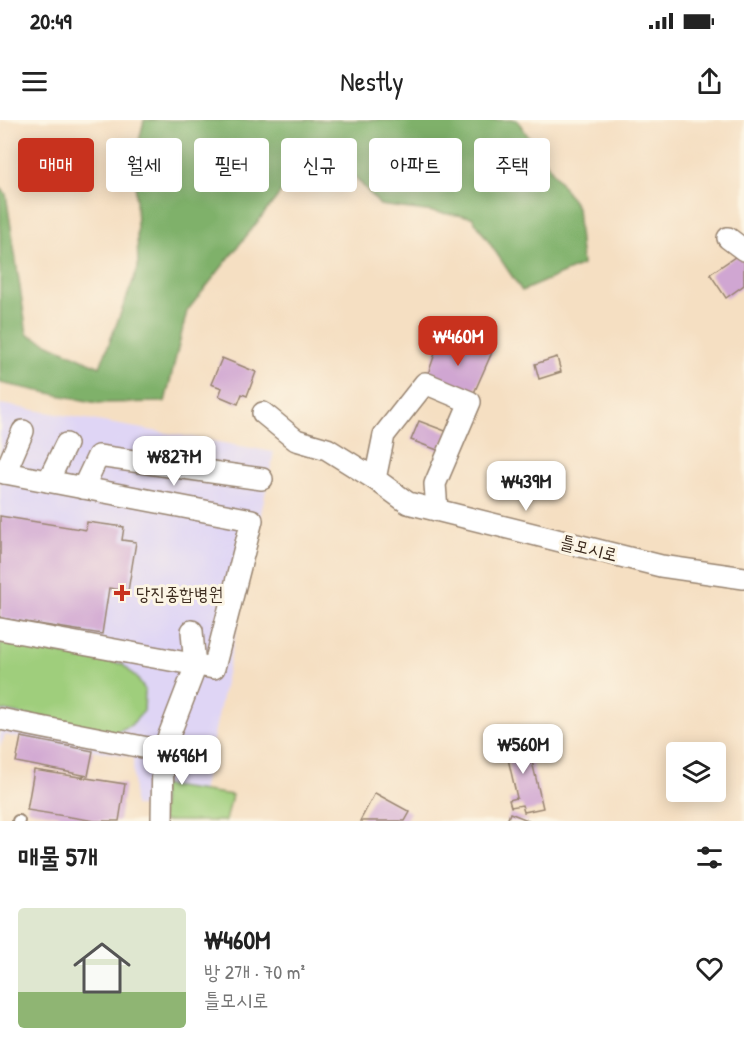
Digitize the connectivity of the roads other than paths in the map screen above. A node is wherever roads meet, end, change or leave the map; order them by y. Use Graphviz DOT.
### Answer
graph roads {
  1 [pos="263,413"];
  2 [pos="23,431"];
  3 [pos="66,444"];
  4 [pos="2,472"];
  5 [pos="262,479"];
  6 [pos="375,479"];
  7 [pos="48,481"];
  8 [pos="83,488"];
  9 [pos="437,510"];
  10 [pos="744,578"];
  11 [pos="0,629"];
  12 [pos="192,632"];
  13 [pos="195,664"];
  14 [pos="0,719"];
  15 [pos="162,751"];
  16 [pos="162,821"];
  1 -- 6 [label="street, 틀모시로"];
  2 -- 4 [label="street"];
  3 -- 7 [label="street"];
  4 -- 7 [label="street"];
  5 -- 8 [label="street"];
  6 -- 9 [label="street, 틀모시로"];
  6 -- 9 [label="street"];
  7 -- 8 [label="street"];
  8 -- 13 [label="street"];
  9 -- 10 [label="street, 틀모시로"];
  11 -- 13 [label="street"];
  12 -- 13 [label="street"];
  13 -- 15 [label="street"];
  14 -- 15 [label="street"];
  15 -- 16 [label="street"];
}
